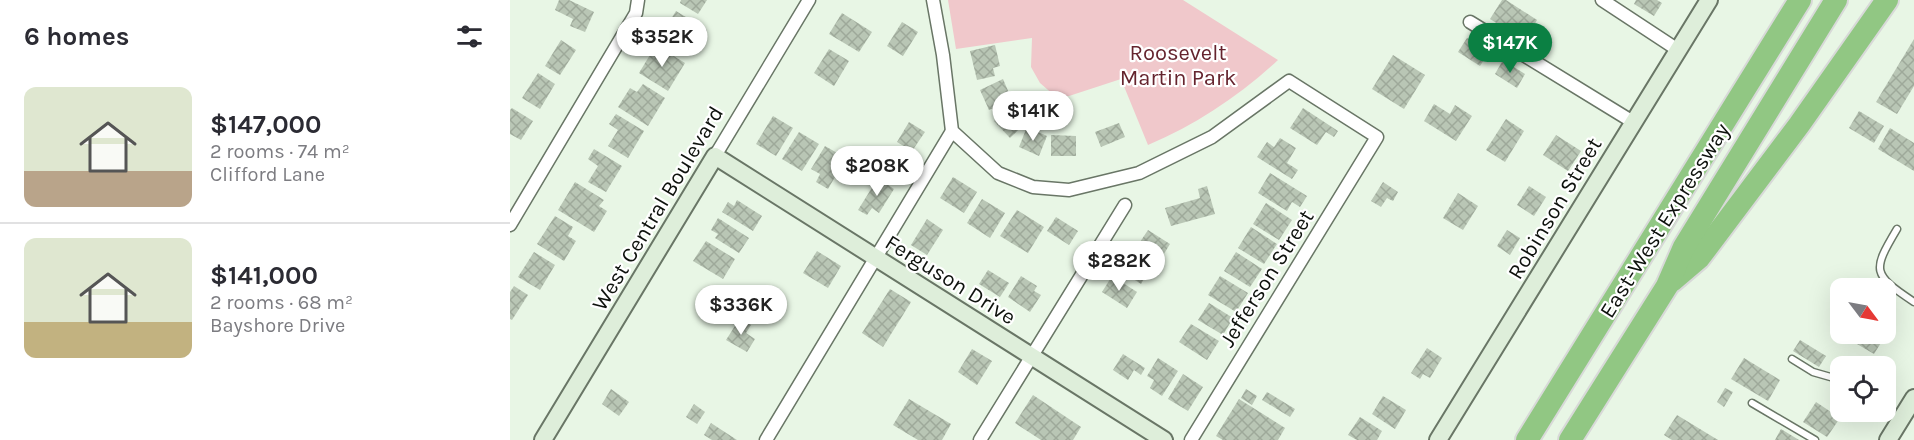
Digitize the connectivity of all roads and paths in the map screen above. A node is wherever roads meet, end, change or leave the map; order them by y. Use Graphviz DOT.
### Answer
graph roads {
  1 [pos="638,0"];
  2 [pos="809,0"];
  3 [pos="933,0"];
  4 [pos="1602,0"];
  5 [pos="1709,0"];
  6 [pos="1800,0"];
  7 [pos="1836,0"];
  8 [pos="1887,0"];
  9 [pos="1470,22"];
  10 [pos="1678,50"];
  11 [pos="1633,122"];
  12 [pos="952,131"];
  13 [pos="715,156"];
  14 [pos="1125,205"];
  15 [pos="510,225"];
  16 [pos="1897,229"];
  17 [pos="876,259"];
  18 [pos="1667,286"];
  19 [pos="1914,302"];
  20 [pos="1031,355"];
  21 [pos="1792,359"];
  22 [pos="1830,377"];
  23 [pos="1914,398"];
  24 [pos="1752,403"];
  25 [pos="1896,418"];
  26 [pos="1900,421"];
  27 [pos="543,440"];
  28 [pos="766,440"];
  29 [pos="980,440"];
  30 [pos="1164,440"];
  31 [pos="1191,440"];
  32 [pos="1438,440"];
  33 [pos="1527,440"];
  34 [pos="1570,440"];
  35 [pos="1815,440"];
  36 [pos="1888,440"];
  1 -- 15 [label="street"];
  2 -- 13 [label="street, West Central Boulevard"];
  3 -- 12 [label="street"];
  4 -- 10 [label="street"];
  5 -- 10 [label="street, Robinson Street"];
  6 -- 33 [label="highway, East-West Expressway"];
  7 -- 18 [label="highway, East-West Expressway"];
  8 -- 18 [label="highway"];
  9 -- 11 [label="street"];
  10 -- 11 [label="street, Robinson Street"];
  11 -- 32 [label="street, Robinson Street"];
  12 -- 17 [label="street"];
  12 -- 31 [label="street, Jefferson Street"];
  13 -- 17 [label="street, Ferguson Drive"];
  13 -- 27 [label="street, West Central Boulevard"];
  14 -- 20 [label="street"];
  16 -- 19 [label="lane"];
  17 -- 20 [label="street, Ferguson Drive"];
  17 -- 28 [label="street"];
  18 -- 34 [label="highway, East-West Expressway"];
  20 -- 29 [label="street"];
  20 -- 30 [label="street, Ferguson Drive"];
  21 -- 22 [label="lane"];
  23 -- 26 [label="street"];
  24 -- 35 [label="lane"];
  25 -- 26 [label="lane"];
  26 -- 36 [label="street"];
}
